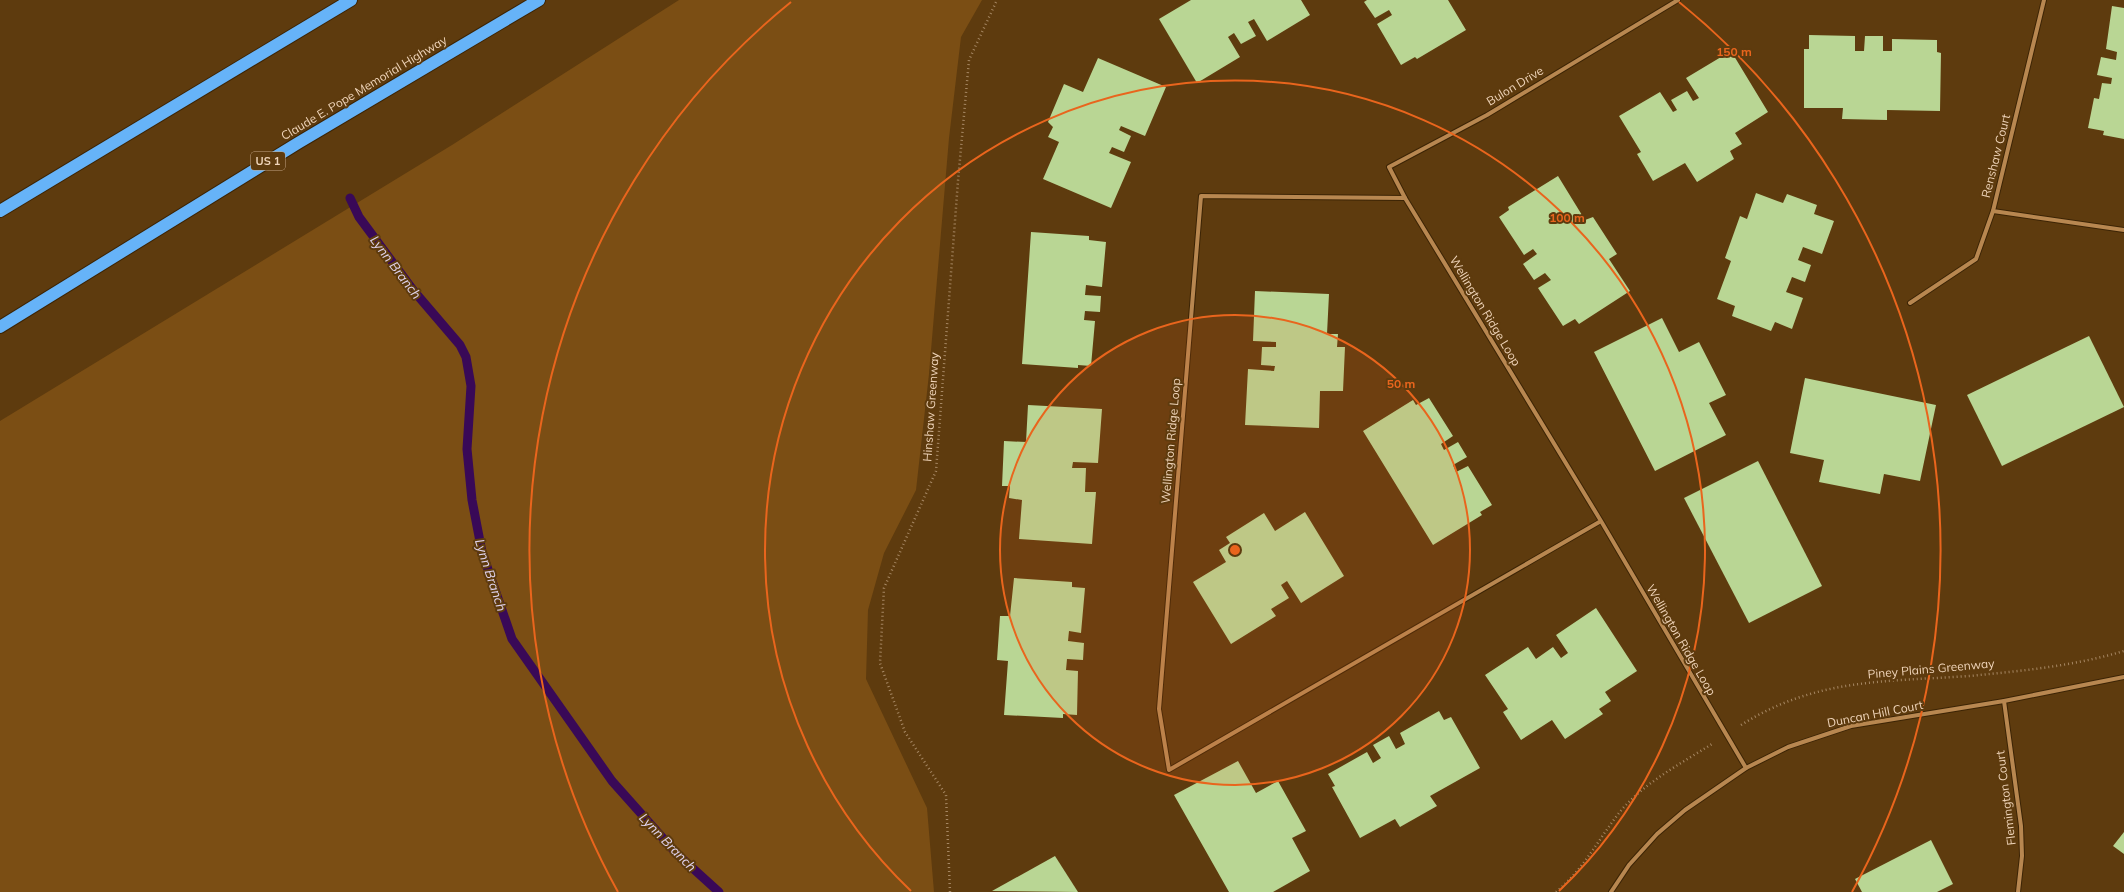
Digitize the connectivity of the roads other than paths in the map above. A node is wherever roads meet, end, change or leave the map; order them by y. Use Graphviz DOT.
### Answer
graph roads {
  1 [pos="351,0"];
  2 [pos="540,0"];
  3 [pos="1678,0"];
  4 [pos="2044,0"];
  5 [pos="1405,198"];
  6 [pos="0,211"];
  7 [pos="1993,211"];
  8 [pos="2124,230"];
  9 [pos="1910,303"];
  10 [pos="0,327"];
  11 [pos="1601,521"];
  12 [pos="2124,677"];
  13 [pos="2004,701"];
  14 [pos="1746,768"];
  15 [pos="1612,892"];
  16 [pos="2018,892"];
  1 -- 6 [label="highway"];
  2 -- 10 [label="highway, Claude E. Pope Memorial Highway / US 1"];
  3 -- 5 [label="street, Bulon Drive"];
  4 -- 7 [label="street, Renshaw Court"];
  5 -- 11 [label="street, Wellington Ridge Loop"];
  5 -- 11 [label="street, Wellington Ridge Loop"];
  7 -- 8 [label="street, Renshaw Court"];
  7 -- 9 [label="street"];
  11 -- 14 [label="street, Wellington Ridge Loop"];
  12 -- 13 [label="street, Duncan Hill Court"];
  13 -- 14 [label="street, Duncan Hill Court"];
  13 -- 16 [label="street, Flemington Court"];
  14 -- 15 [label="street, Duncan Hill Court"];
}
